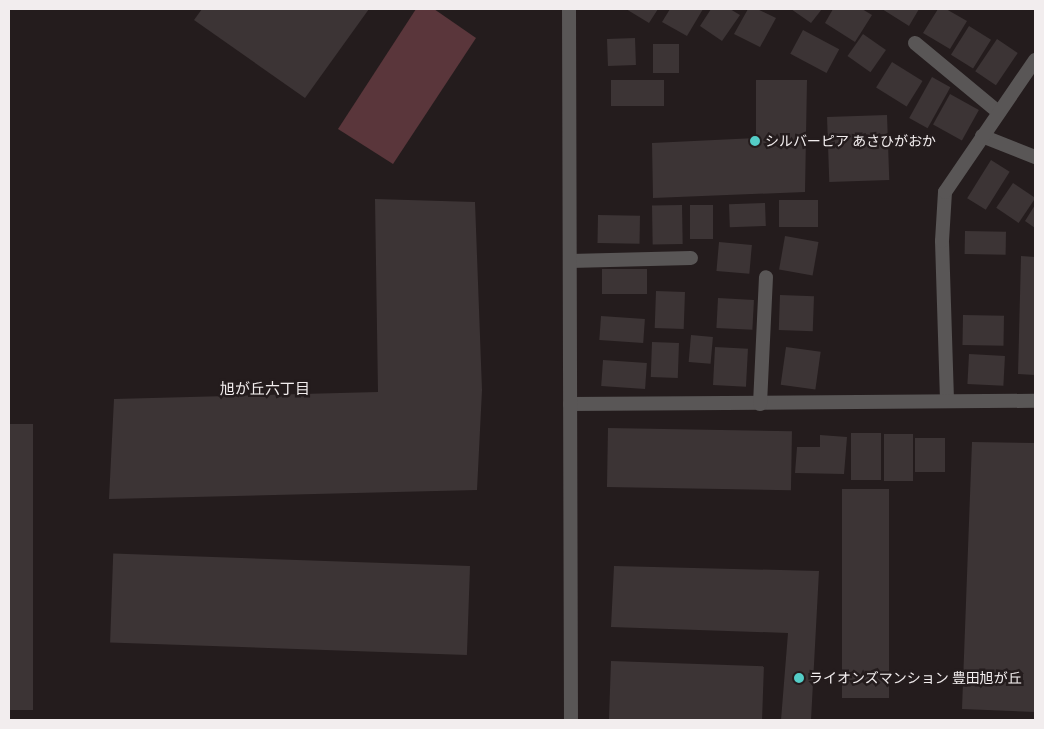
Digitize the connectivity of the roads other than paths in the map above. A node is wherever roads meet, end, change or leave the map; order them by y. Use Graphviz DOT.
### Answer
graph roads {
  1 [pos="569,9"];
  2 [pos="915,43"];
  3 [pos="1035,60"];
  4 [pos="998,112"];
  5 [pos="982,136"];
  6 [pos="1035,157"];
  7 [pos="692,258"];
  8 [pos="570,261"];
  9 [pos="766,277"];
  10 [pos="946,400"];
  11 [pos="1035,401"];
  12 [pos="570,404"];
  13 [pos="760,404"];
  14 [pos="571,720"];
  1 -- 8 [label="street"];
  2 -- 4 [label="street"];
  3 -- 4 [label="street"];
  4 -- 5 [label="street"];
  5 -- 6 [label="street"];
  5 -- 10 [label="street"];
  7 -- 8 [label="street"];
  8 -- 12 [label="street"];
  9 -- 13 [label="street"];
  10 -- 11 [label="street"];
  10 -- 13 [label="street"];
  12 -- 13 [label="street"];
  12 -- 14 [label="street"];
}
